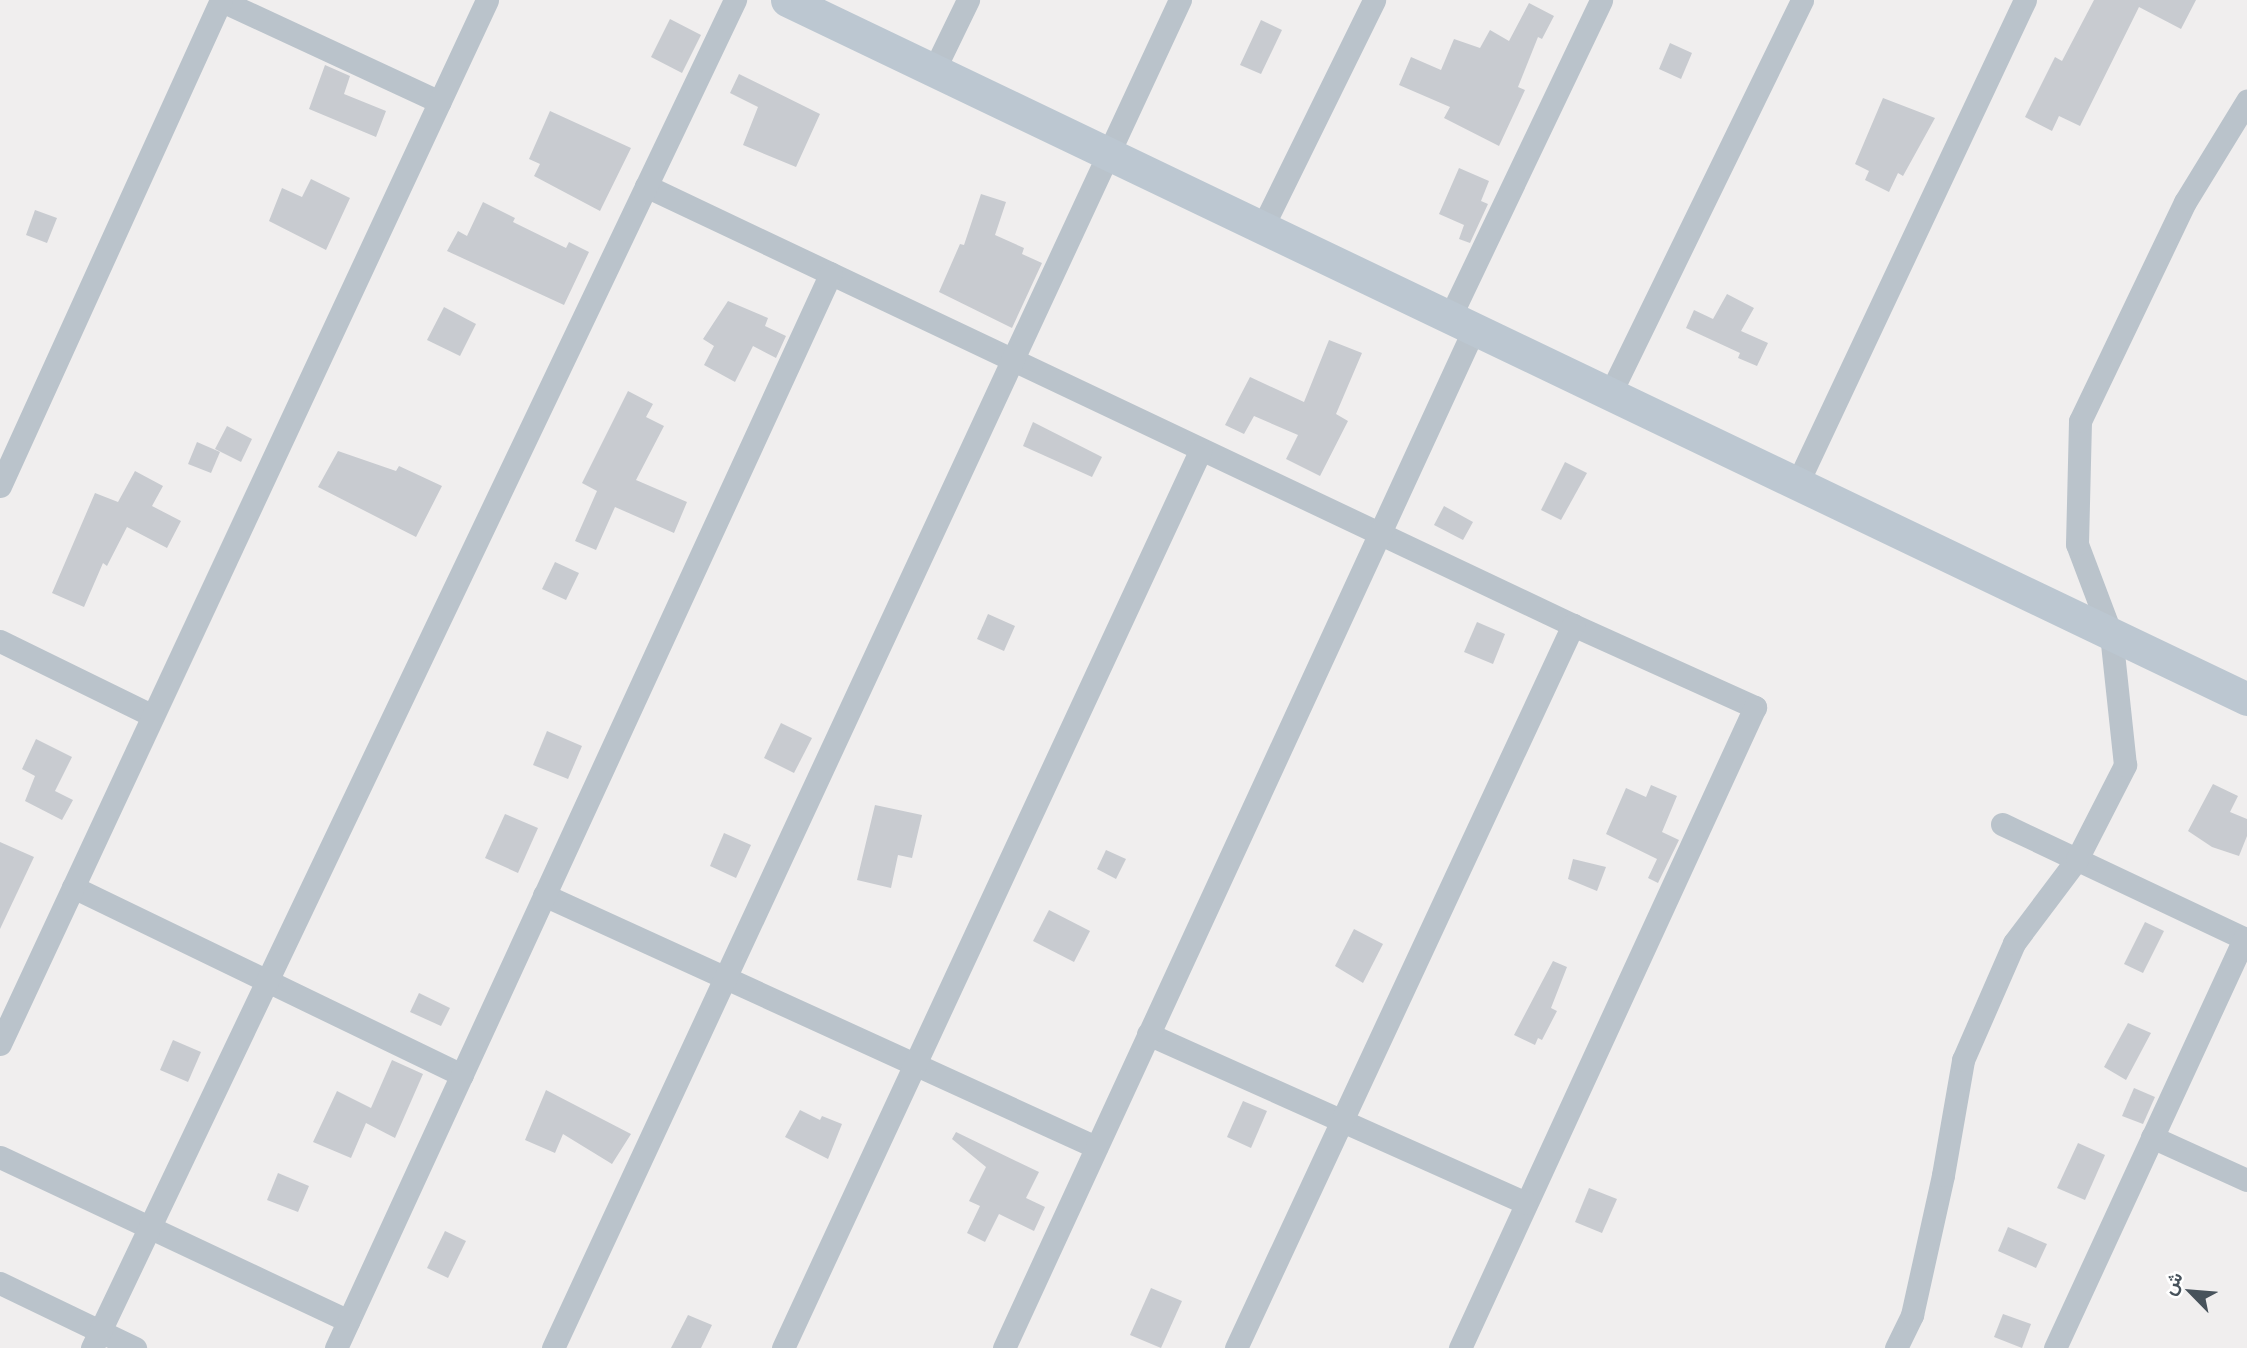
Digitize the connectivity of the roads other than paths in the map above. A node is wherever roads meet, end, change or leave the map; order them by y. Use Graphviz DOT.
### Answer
graph roads {
  1 [pos="220,0"];
  2 [pos="487,0"];
  3 [pos="735,0"];
  4 [pos="787,0"];
  5 [pos="968,0"];
  6 [pos="1180,0"];
  7 [pos="1374,0"];
  8 [pos="1601,0"];
  9 [pos="1802,0"];
  10 [pos="2025,0"];
  11 [pos="934,70"];
  12 [pos="2247,101"];
  13 [pos="440,102"];
  14 [pos="1107,153"];
  15 [pos="646,186"];
  16 [pos="1262,228"];
  17 [pos="831,273"];
  18 [pos="1462,323"];
  19 [pos="1011,359"];
  20 [pos="1610,394"];
  21 [pos="1201,449"];
  22 [pos="1797,484"];
  23 [pos="0,486"];
  24 [pos="1378,533"];
  25 [pos="1573,625"];
  26 [pos="2110,634"];
  27 [pos="0,641"];
  28 [pos="2247,699"];
  29 [pos="153,716"];
  30 [pos="2002,824"];
  31 [pos="2077,859"];
  32 [pos="73,887"];
  33 [pos="544,895"];
  34 [pos="2245,940"];
  35 [pos="724,978"];
  36 [pos="267,980"];
  37 [pos="1149,1034"];
  38 [pos="0,1044"];
  39 [pos="915,1064"];
  40 [pos="462,1075"];
  41 [pos="1342,1121"];
  42 [pos="2152,1137"];
  43 [pos="1096,1147"];
  44 [pos="0,1157"];
  45 [pos="2247,1180"];
  46 [pos="1526,1203"];
  47 [pos="149,1227"];
  48 [pos="0,1283"];
  49 [pos="348,1321"];
  50 [pos="96,1339"];
  51 [pos="135,1348"];
  52 [pos="336,1348"];
  53 [pos="553,1348"];
  54 [pos="783,1348"];
  55 [pos="1004,1348"];
  56 [pos="1236,1348"];
  57 [pos="1460,1348"];
  58 [pos="1896,1348"];
  59 [pos="2055,1348"];
  1 -- 13 [label="street"];
  1 -- 23 [label="street"];
  2 -- 13 [label="street"];
  3 -- 15 [label="street"];
  4 -- 11 [label="street"];
  5 -- 11 [label="street"];
  6 -- 14 [label="street"];
  7 -- 16 [label="street"];
  8 -- 18 [label="street"];
  9 -- 20 [label="street"];
  10 -- 22 [label="street"];
  11 -- 14 [label="street"];
  12 -- 26 [label="street"];
  13 -- 29 [label="street"];
  14 -- 16 [label="street"];
  14 -- 19 [label="street"];
  15 -- 17 [label="street"];
  15 -- 36 [label="street"];
  16 -- 18 [label="street"];
  17 -- 19 [label="street"];
  17 -- 33 [label="street"];
  18 -- 20 [label="street"];
  18 -- 24 [label="street"];
  19 -- 21 [label="street"];
  19 -- 35 [label="street"];
  20 -- 22 [label="street"];
  21 -- 24 [label="street"];
  21 -- 39 [label="street"];
  22 -- 26 [label="street"];
  24 -- 25 [label="street"];
  24 -- 37 [label="street"];
  25 -- 41 [label="street"];
  25 -- 46 [label="street"];
  26 -- 28 [label="street"];
  26 -- 31 [label="street"];
  27 -- 29 [label="street"];
  29 -- 32 [label="street"];
  30 -- 31 [label="street"];
  31 -- 34 [label="street"];
  31 -- 58 [label="street"];
  32 -- 36 [label="street"];
  32 -- 38 [label="street"];
  33 -- 35 [label="street"];
  33 -- 40 [label="street"];
  34 -- 42 [label="street"];
  35 -- 39 [label="street"];
  35 -- 53 [label="street"];
  36 -- 40 [label="street"];
  36 -- 47 [label="street"];
  37 -- 41 [label="street"];
  37 -- 43 [label="street"];
  39 -- 43 [label="street"];
  39 -- 54 [label="street"];
  40 -- 49 [label="street"];
  41 -- 46 [label="street"];
  41 -- 56 [label="street"];
  42 -- 45 [label="street"];
  42 -- 59 [label="street"];
  43 -- 55 [label="street"];
  44 -- 47 [label="street"];
  46 -- 57 [label="street"];
  47 -- 49 [label="street"];
  47 -- 50 [label="street"];
  48 -- 50 [label="street"];
  49 -- 52 [label="street"];
  50 -- 51 [label="street"];
}
